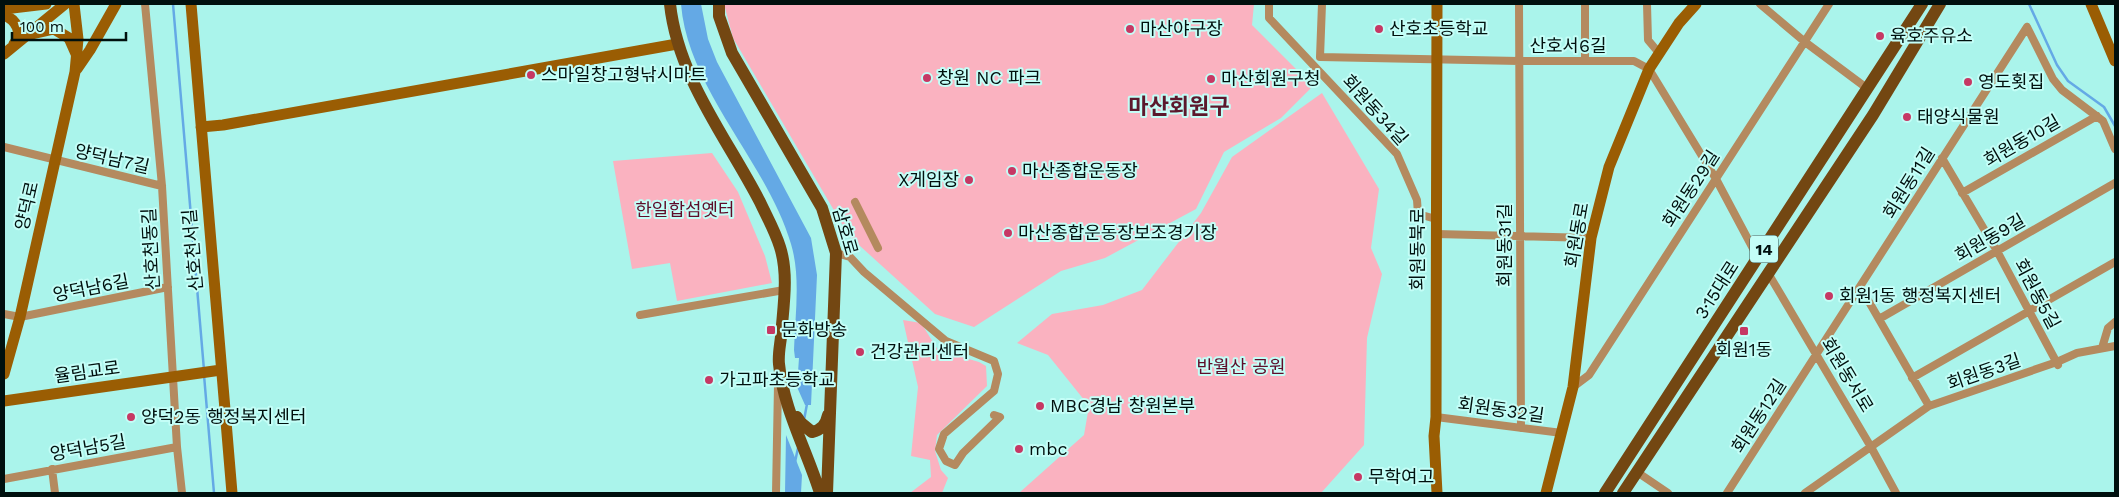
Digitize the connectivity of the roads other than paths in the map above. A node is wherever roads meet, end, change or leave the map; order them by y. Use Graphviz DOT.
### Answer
graph roads {
  1 [pos="46,4"];
  2 [pos="65,4"];
  3 [pos="74,4"];
  4 [pos="116,4"];
  5 [pos="145,4"];
  6 [pos="191,4"];
  7 [pos="670,4"];
  8 [pos="719,4"];
  9 [pos="1269,4"];
  10 [pos="1322,4"];
  11 [pos="1437,4"];
  12 [pos="1519,4"];
  13 [pos="1585,4"];
  14 [pos="1648,4"];
  15 [pos="1696,4"];
  16 [pos="1760,4"];
  17 [pos="1829,4"];
  18 [pos="1922,4"];
  19 [pos="1940,4"];
  20 [pos="2090,4"];
  21 [pos="4,10"];
  22 [pos="4,15"];
  23 [pos="28,35"];
  24 [pos="1805,42"];
  25 [pos="677,44"];
  26 [pos="7,52"];
  27 [pos="1659,53"];
  28 [pos="77,56"];
  29 [pos="1320,57"];
  30 [pos="1437,60"];
  31 [pos="1519,61"];
  32 [pos="1585,61"];
  33 [pos="2115,61"];
  34 [pos="1317,68"];
  35 [pos="1649,69"];
  36 [pos="75,72"];
  37 [pos="1868,89"];
  38 [pos="2097,116"];
  39 [pos="201,127"];
  40 [pos="4,147"];
  41 [pos="2115,149"];
  42 [pos="1942,158"];
  43 [pos="55,161"];
  44 [pos="1716,178"];
  45 [pos="2115,183"];
  46 [pos="162,186"];
  47 [pos="1962,193"];
  48 [pos="855,202"];
  49 [pos="1436,219"];
  50 [pos="1436,234"];
  51 [pos="1520,236"];
  52 [pos="1592,238"];
  53 [pos="878,248"];
  54 [pos="1997,251"];
  55 [pos="836,253"];
  56 [pos="1758,258"];
  57 [pos="2115,262"];
  58 [pos="1768,273"];
  59 [pos="168,288"];
  60 [pos="1861,288"];
  61 [pos="784,290"];
  62 [pos="2030,312"];
  63 [pos="5,315"];
  64 [pos="640,315"];
  65 [pos="20,317"];
  66 [pos="1879,319"];
  67 [pos="2115,322"];
  68 [pos="2115,346"];
  69 [pos="2102,348"];
  70 [pos="1817,354"];
  71 [pos="779,363"];
  72 [pos="2058,364"];
  73 [pos="220,370"];
  74 [pos="4,374"];
  75 [pos="174,376"];
  76 [pos="1912,378"];
  77 [pos="1573,387"];
  78 [pos="787,399"];
  79 [pos="4,402"];
  80 [pos="1929,406"];
  81 [pos="829,408"];
  82 [pos="994,415"];
  83 [pos="1436,416"];
  84 [pos="1521,428"];
  85 [pos="1562,434"];
  86 [pos="177,447"];
  87 [pos="1871,447"];
  88 [pos="52,470"];
  89 [pos="1638,472"];
  90 [pos="4,479"];
  91 [pos="55,493"];
  92 [pos="182,493"];
  93 [pos="232,493"];
  94 [pos="776,493"];
  95 [pos="820,493"];
  96 [pos="827,493"];
  97 [pos="1437,493"];
  98 [pos="1546,493"];
  99 [pos="1606,493"];
  100 [pos="1623,493"];
  101 [pos="1668,493"];
  102 [pos="1727,493"];
  103 [pos="1805,493"];
  104 [pos="1896,493"];
  1 -- 21 [label="main road"];
  2 -- 23 [label="main road"];
  3 -- 28 [label="main road, 양덕로"];
  4 -- 36 [label="main road"];
  5 -- 46 [label="street, 산호천동길"];
  6 -- 39 [label="main road, 산호천서길"];
  7 -- 25 [label="main road"];
  8 -- 55 [label="main road, 삼호로"];
  9 -- 34 [label="street"];
  10 -- 29 [label="street"];
  11 -- 30 [label="main road, 회원동북로"];
  12 -- 31 [label="street, 회원동31길"];
  13 -- 32 [label="street"];
  14 -- 27 [label="street"];
  15 -- 27 [label="main road, 회원동로"];
  16 -- 24 [label="street"];
  17 -- 24 [label="street, 회원동29길"];
  18 -- 37 [label="main road, 3·15대로 / 14"];
  19 -- 58 [label="main road, 3·15대로 / 14"];
  20 -- 33 [label="main road"];
  22 -- 26 [label="main road"];
  23 -- 26 [label="main road"];
  23 -- 28 [label="main road"];
  24 -- 37 [label="street"];
  24 -- 44 [label="street, 회원동29길"];
  25 -- 39 [label="main road"];
  25 -- 61 [label="main road"];
  27 -- 35 [label="main road, 회원동로"];
  28 -- 36 [label="main road, 양덕로"];
  29 -- 30 [label="street, 산호서6길"];
  29 -- 34 [label="street"];
  30 -- 31 [label="street, 산호서6길"];
  30 -- 49 [label="main road, 회원동북로"];
  31 -- 32 [label="street, 산호서6길"];
  31 -- 51 [label="street, 회원동31길"];
  32 -- 35 [label="street, 산호서6길"];
  34 -- 49 [label="street, 회원동34길"];
  35 -- 44 [label="street"];
  35 -- 52 [label="main road, 회원동로"];
  36 -- 43 [label="main road, 양덕로"];
  37 -- 56 [label="main road, 3·15대로 / 14"];
  38 -- 41 [label="street"];
  38 -- 42 [label="street, 회원동11길"];
  38 -- 47 [label="street, 회원동10길"];
  39 -- 73 [label="main road, 산호천서길"];
  40 -- 43 [label="street, 양덕로"];
  42 -- 47 [label="street, 회원동5길"];
  42 -- 60 [label="street, 회원동11길"];
  43 -- 46 [label="street, 양덕남7길"];
  43 -- 65 [label="main road, 양덕로"];
  44 -- 56 [label="street"];
  44 -- 77 [label="street, 회원동29길"];
  45 -- 54 [label="street, 회원동9길"];
  46 -- 59 [label="street, 산호천동길"];
  47 -- 54 [label="street, 회원동5길"];
  48 -- 53 [label="street"];
  49 -- 50 [label="main road, 회원동북로"];
  50 -- 51 [label="street"];
  50 -- 83 [label="main road, 회원동북로"];
  51 -- 52 [label="street"];
  51 -- 84 [label="street, 회원동31길"];
  52 -- 77 [label="main road, 회원동로"];
  54 -- 62 [label="street, 회원동5길"];
  54 -- 66 [label="street, 회원동9길"];
  55 -- 81 [label="main road, 삼호로"];
  55 -- 82 [label="street"];
  56 -- 99 [label="main road, 3·15대로 / 14"];
  57 -- 62 [label="street"];
  58 -- 70 [label="street, 회원동서로"];
  58 -- 89 [label="main road, 3·15대로 / 14"];
  59 -- 65 [label="street, 양덕남6길"];
  59 -- 75 [label="street, 산호천동길"];
  60 -- 66 [label="street"];
  60 -- 70 [label="street, 회원동11길"];
  61 -- 64 [label="street"];
  61 -- 71 [label="main road"];
  62 -- 72 [label="street, 회원동5길"];
  62 -- 76 [label="street"];
  63 -- 65 [label="street, 양덕남6길"];
  65 -- 74 [label="main road, 양덕로"];
  66 -- 76 [label="street"];
  67 -- 69 [label="street"];
  68 -- 69 [label="street, 회원동3길"];
  69 -- 72 [label="street, 회원동3길"];
  70 -- 87 [label="street, 회원동서로"];
  70 -- 102 [label="street, 회원동12길"];
  71 -- 78 [label="main road"];
  71 -- 94 [label="street"];
  72 -- 80 [label="street, 회원동3길"];
  73 -- 75 [label="main road, 율림교로"];
  73 -- 93 [label="main road, 산호천서길"];
  75 -- 79 [label="main road, 율림교로"];
  75 -- 86 [label="street, 산호천동길"];
  76 -- 80 [label="street"];
  77 -- 85 [label="main road, 회원동로"];
  78 -- 81 [label="main road"];
  78 -- 95 [label="main road"];
  80 -- 87 [label="street, 회원동3길"];
  81 -- 96 [label="main road, 삼호로"];
  83 -- 84 [label="street, 회원동32길"];
  83 -- 97 [label="main road, 회원동북로"];
  84 -- 85 [label="street, 회원동32길"];
  85 -- 98 [label="main road, 회원동로"];
  86 -- 88 [label="street, 양덕남5길"];
  86 -- 92 [label="street, 산호천동길"];
  87 -- 103 [label="street, 회원동3길"];
  87 -- 104 [label="street, 회원동서로"];
  88 -- 90 [label="street, 양덕남5길"];
  88 -- 91 [label="street"];
  89 -- 100 [label="main road, 3·15대로 / 14"];
  89 -- 101 [label="street"];
}
